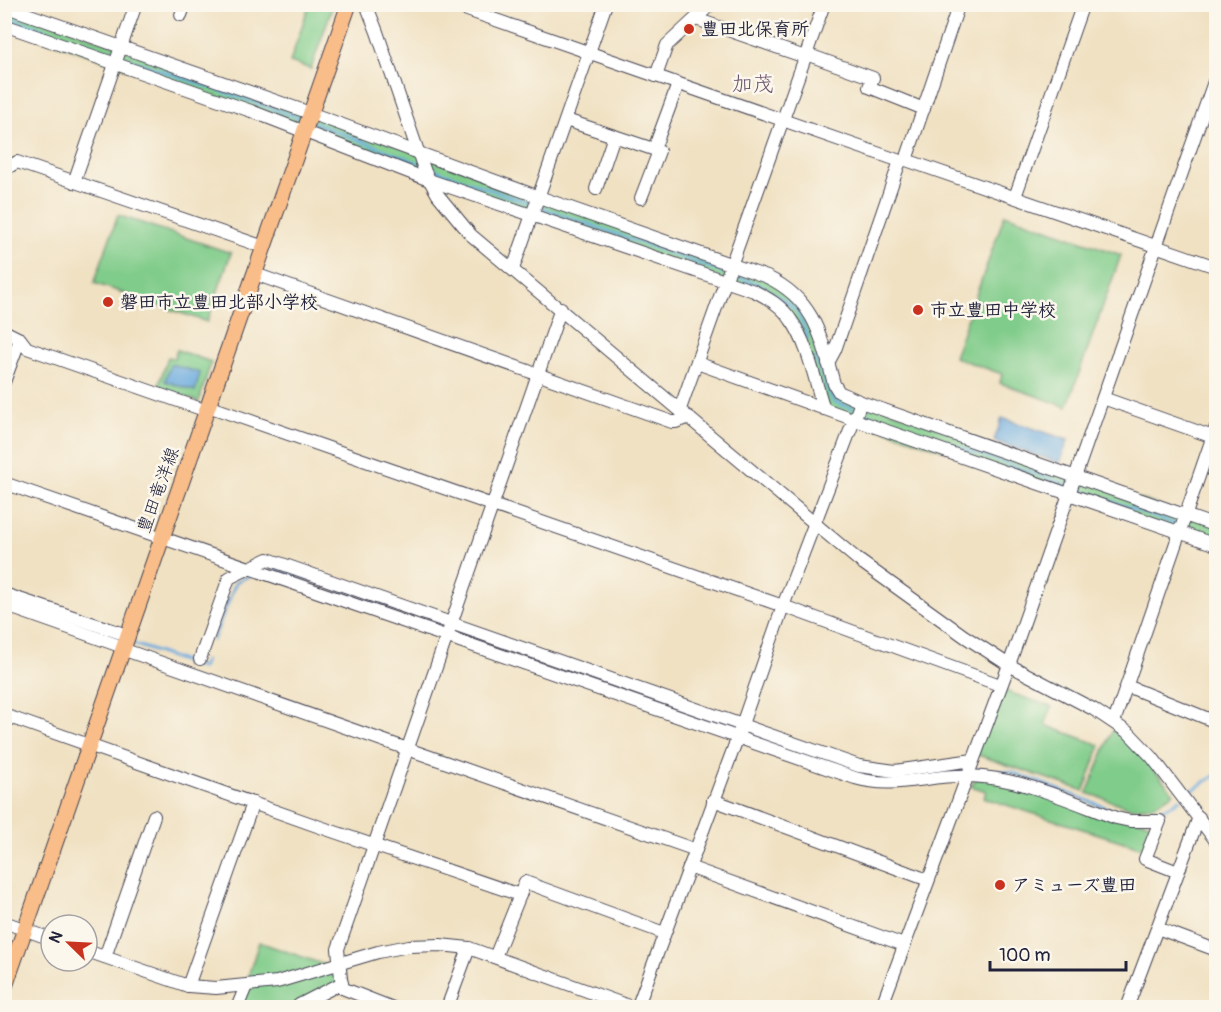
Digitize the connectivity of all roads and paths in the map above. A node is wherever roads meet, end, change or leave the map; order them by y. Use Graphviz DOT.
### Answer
graph roads {
  1 [pos="136,4"];
  2 [pos="349,4"];
  3 [pos="366,4"];
  4 [pos="450,4"];
  5 [pos="606,4"];
  6 [pos="711,4"];
  7 [pos="824,4"];
  8 [pos="959,4"];
  9 [pos="1083,4"];
  10 [pos="4,6"];
  11 [pos="482,10"];
  12 [pos="696,19"];
  13 [pos="4,25"];
  14 [pos="122,47"];
  15 [pos="590,53"];
  16 [pos="806,56"];
  17 [pos="116,64"];
  18 [pos="656,76"];
  19 [pos="1216,76"];
  20 [pos="678,84"];
  21 [pos="924,109"];
  22 [pos="566,120"];
  23 [pos="784,120"];
  24 [pos="307,122"];
  25 [pos="614,136"];
  26 [pos="416,150"];
  27 [pos="654,150"];
  28 [pos="903,161"];
  29 [pos="4,170"];
  30 [pos="429,180"];
  31 [pos="74,182"];
  32 [pos="596,189"];
  33 [pos="539,197"];
  34 [pos="641,198"];
  35 [pos="1015,198"];
  36 [pos="533,214"];
  37 [pos="1156,246"];
  38 [pos="264,247"];
  39 [pos="733,264"];
  40 [pos="1216,267"];
  41 [pos="513,269"];
  42 [pos="255,274"];
  43 [pos="726,281"];
  44 [pos="561,308"];
  45 [pos="4,331"];
  46 [pos="20,339"];
  47 [pos="697,363"];
  48 [pos="829,367"];
  49 [pos="538,375"];
  50 [pos="813,376"];
  51 [pos="4,382"];
  52 [pos="1103,398"];
  53 [pos="861,402"];
  54 [pos="207,408"];
  55 [pos="824,409"];
  56 [pos="684,413"];
  57 [pos="854,420"];
  58 [pos="1215,432"];
  59 [pos="1075,477"];
  60 [pos="4,483"];
  61 [pos="1069,494"];
  62 [pos="493,504"];
  63 [pos="1185,515"];
  64 [pos="815,524"];
  65 [pos="1216,526"];
  66 [pos="1179,532"];
  67 [pos="162,537"];
  68 [pos="1216,546"];
  69 [pos="249,568"];
  70 [pos="4,594"];
  71 [pos="4,605"];
  72 [pos="783,606"];
  73 [pos="451,624"];
  74 [pos="446,636"];
  75 [pos="124,643"];
  76 [pos="200,659"];
  77 [pos="1009,665"];
  78 [pos="1000,685"];
  79 [pos="1127,686"];
  80 [pos="4,715"];
  81 [pos="1114,722"];
  82 [pos="1216,722"];
  83 [pos="741,724"];
  84 [pos="737,739"];
  85 [pos="90,744"];
  86 [pos="406,748"];
  87 [pos="973,760"];
  88 [pos="967,776"];
  89 [pos="713,800"];
  90 [pos="253,803"];
  91 [pos="154,816"];
  92 [pos="1199,817"];
  93 [pos="1216,842"];
  94 [pos="372,844"];
  95 [pos="696,850"];
  96 [pos="689,867"];
  97 [pos="1178,872"];
  98 [pos="928,880"];
  99 [pos="520,895"];
  100 [pos="4,922"];
  101 [pos="1157,928"];
  102 [pos="26,930"];
  103 [pos="664,933"];
  104 [pos="39,935"];
  105 [pos="904,945"];
  106 [pos="470,948"];
  107 [pos="1216,950"];
  108 [pos="99,955"];
  109 [pos="105,957"];
  110 [pos="495,957"];
  111 [pos="340,964"];
  112 [pos="342,983"];
  113 [pos="188,986"];
  114 [pos="246,986"];
  115 [pos="4,989"];
  116 [pos="237,1008"];
  117 [pos="298,1008"];
  118 [pos="393,1008"];
  119 [pos="447,1008"];
  120 [pos="635,1008"];
  121 [pos="881,1008"];
  122 [pos="1127,1008"];
  1 -- 14 [label="street"];
  2 -- 24 [label="main road, 豊田竜洋線"];
  3 -- 26 [label="street"];
  4 -- 11 [label="street"];
  5 -- 15 [label="street"];
  6 -- 12 [label="street"];
  7 -- 16 [label="street"];
  8 -- 21 [label="street"];
  9 -- 35 [label="street"];
  10 -- 14 [label="street"];
  11 -- 15 [label="street"];
  12 -- 16 [label="street"];
  12 -- 18 [label="street"];
  13 -- 17 [label="street"];
  14 -- 17 [label="street"];
  14 -- 24 [label="street"];
  15 -- 18 [label="street"];
  15 -- 22 [label="street"];
  16 -- 21 [label="street"];
  16 -- 23 [label="street"];
  17 -- 24 [label="street"];
  17 -- 31 [label="street"];
  18 -- 20 [label="street"];
  19 -- 37 [label="street"];
  20 -- 23 [label="street"];
  20 -- 27 [label="street"];
  21 -- 28 [label="street"];
  22 -- 25 [label="street"];
  22 -- 33 [label="street"];
  23 -- 28 [label="street"];
  23 -- 39 [label="street"];
  24 -- 26 [label="street"];
  24 -- 30 [label="street"];
  24 -- 38 [label="main road, 豊田竜洋線"];
  25 -- 27 [label="street"];
  25 -- 32 [label="street"];
  26 -- 30 [label="street"];
  26 -- 33 [label="street"];
  27 -- 34 [label="street"];
  28 -- 35 [label="street"];
  28 -- 48 [label="street"];
  29 -- 31 [label="street"];
  30 -- 36 [label="street"];
  30 -- 41 [label="street"];
  31 -- 38 [label="street"];
  33 -- 36 [label="street"];
  33 -- 39 [label="street"];
  35 -- 37 [label="street"];
  36 -- 41 [label="street"];
  36 -- 43 [label="street"];
  37 -- 40 [label="street"];
  37 -- 52 [label="street"];
  38 -- 42 [label="main road, 豊田竜洋線"];
  39 -- 43 [label="street"];
  39 -- 48 [label="street"];
  41 -- 44 [label="street"];
  42 -- 49 [label="street"];
  42 -- 54 [label="main road, 豊田竜洋線"];
  43 -- 47 [label="street"];
  43 -- 50 [label="street"];
  44 -- 49 [label="street"];
  44 -- 56 [label="street"];
  45 -- 46 [label="street"];
  46 -- 51 [label="street"];
  46 -- 54 [label="street"];
  47 -- 55 [label="street"];
  47 -- 56 [label="street"];
  48 -- 50 [label="street"];
  48 -- 53 [label="street"];
  49 -- 56 [label="street"];
  49 -- 62 [label="street"];
  50 -- 55 [label="street"];
  52 -- 58 [label="street"];
  52 -- 59 [label="street"];
  53 -- 57 [label="street"];
  53 -- 59 [label="street"];
  54 -- 62 [label="street"];
  54 -- 67 [label="main road, 豊田竜洋線"];
  55 -- 57 [label="street"];
  56 -- 64 [label="street"];
  57 -- 61 [label="street"];
  57 -- 64 [label="street"];
  58 -- 63 [label="street"];
  59 -- 61 [label="street"];
  59 -- 63 [label="street"];
  60 -- 67 [label="street"];
  61 -- 66 [label="street"];
  61 -- 77 [label="street"];
  62 -- 72 [label="street"];
  62 -- 73 [label="street"];
  63 -- 65 [label="street"];
  63 -- 66 [label="street"];
  64 -- 72 [label="street"];
  64 -- 77 [label="street"];
  66 -- 68 [label="street"];
  66 -- 79 [label="street"];
  67 -- 69 [label="street"];
  67 -- 75 [label="main road, 豊田竜洋線"];
  69 -- 73 [label="street"];
  69 -- 74 [label="street"];
  69 -- 76 [label="street"];
  70 -- 75 [label="street"];
  71 -- 75 [label="street"];
  72 -- 78 [label="street"];
  72 -- 83 [label="street"];
  73 -- 74 [label="street"];
  73 -- 83 [label="street"];
  74 -- 84 [label="street"];
  74 -- 86 [label="street"];
  75 -- 85 [label="main road, 豊田竜洋線"];
  75 -- 86 [label="street"];
  77 -- 78 [label="street"];
  77 -- 81 [label="street"];
  78 -- 87 [label="street"];
  79 -- 81 [label="street"];
  79 -- 82 [label="street"];
  80 -- 85 [label="street"];
  81 -- 92 [label="street"];
  83 -- 84 [label="street"];
  83 -- 87 [label="street"];
  84 -- 88 [label="street"];
  84 -- 89 [label="street"];
  85 -- 90 [label="street"];
  85 -- 102 [label="main road, 豊田竜洋線"];
  86 -- 94 [label="street"];
  86 -- 95 [label="street"];
  87 -- 88 [label="street"];
  88 -- 97 [label="street"];
  88 -- 98 [label="street"];
  89 -- 95 [label="street"];
  89 -- 98 [label="street"];
  90 -- 94 [label="street"];
  90 -- 113 [label="street"];
  91 -- 109 [label="street"];
  92 -- 93 [label="street"];
  92 -- 97 [label="street"];
  94 -- 99 [label="street"];
  94 -- 111 [label="street"];
  95 -- 96 [label="street"];
  96 -- 103 [label="street"];
  96 -- 105 [label="street"];
  97 -- 101 [label="street"];
  98 -- 105 [label="street"];
  99 -- 103 [label="street"];
  99 -- 110 [label="street"];
  100 -- 102 [label="street"];
  101 -- 107 [label="street"];
  101 -- 122 [label="street"];
  102 -- 104 [label="street"];
  102 -- 115 [label="main road, 豊田竜洋線"];
  103 -- 120 [label="street"];
  105 -- 121 [label="street"];
  106 -- 110 [label="street"];
  106 -- 111 [label="street"];
  106 -- 119 [label="street"];
  108 -- 109 [label="street"];
  109 -- 113 [label="street"];
  110 -- 120 [label="street"];
  111 -- 112 [label="street"];
  111 -- 114 [label="street"];
  112 -- 117 [label="street"];
  112 -- 118 [label="street"];
  113 -- 114 [label="street"];
  114 -- 116 [label="street"];
}
